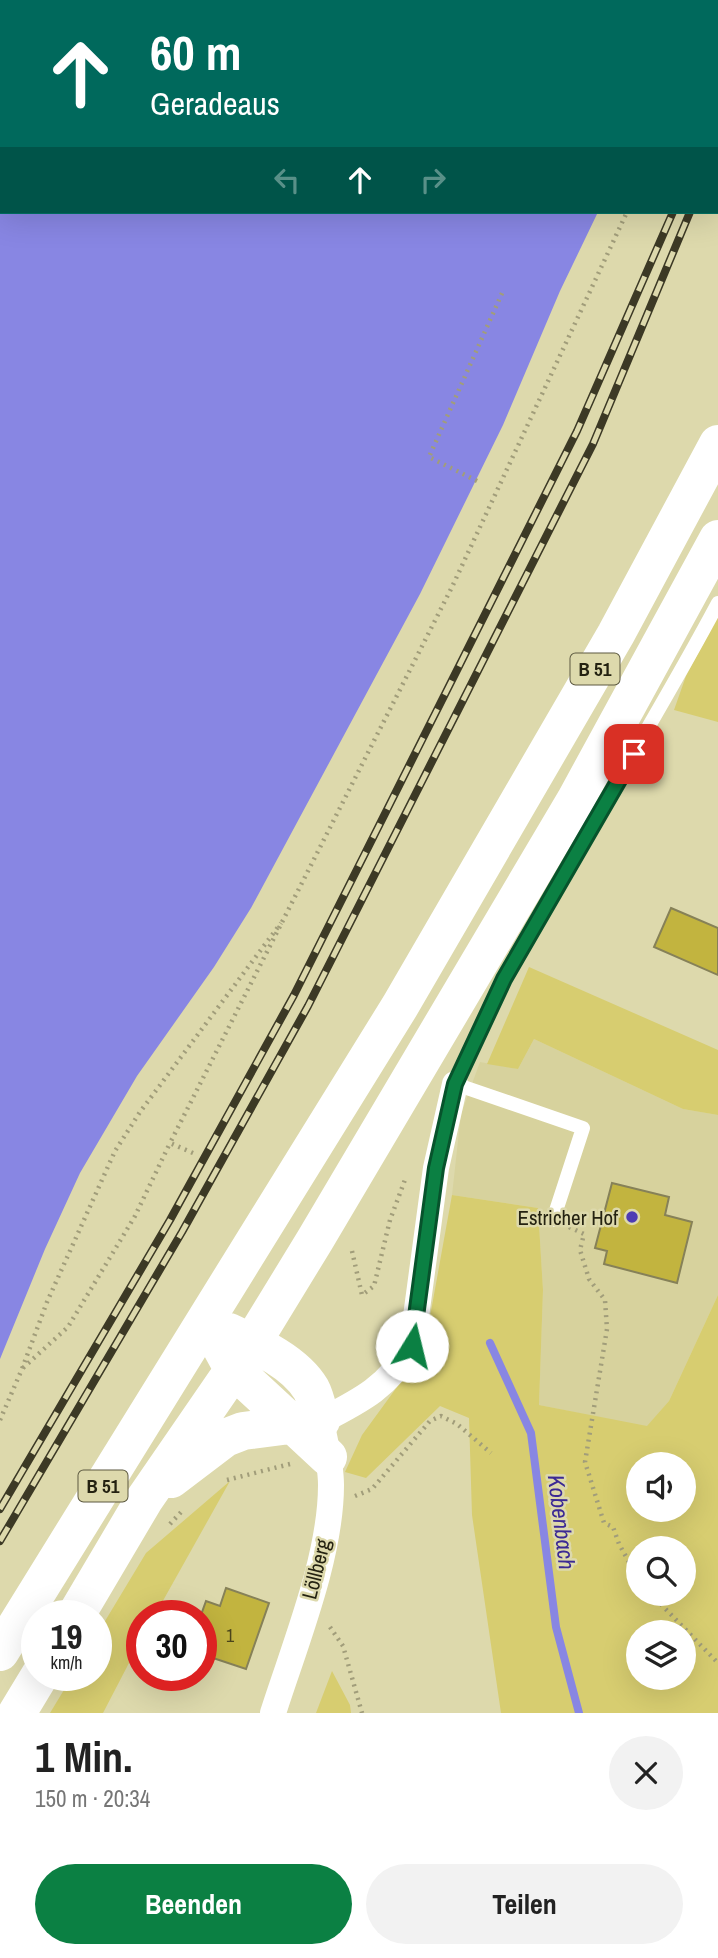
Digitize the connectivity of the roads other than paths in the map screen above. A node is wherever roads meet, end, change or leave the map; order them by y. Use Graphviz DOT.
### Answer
graph roads {
  1 [pos="718,444"];
  2 [pos="718,539"];
  3 [pos="718,603"];
  4 [pos="455,1084"];
  5 [pos="553,1220"];
  6 [pos="207,1321"];
  7 [pos="243,1356"];
  8 [pos="302,1378"];
  9 [pos="372,1392"];
  10 [pos="314,1435"];
  11 [pos="153,1516"];
  12 [pos="88,1600"];
  13 [pos="0,1652"];
  14 [pos="30,1691"];
  15 [pos="17,1713"];
  16 [pos="273,1713"];
  1 -- 6 [label="main road, B 51"];
  2 -- 7 [label="main road, B 51"];
  3 -- 4 [label="lane"];
  4 -- 5 [label="lane"];
  4 -- 9 [label="street"];
  6 -- 7 [label="main road"];
  6 -- 13 [label="main road, B 51"];
  7 -- 8 [label="main road"];
  7 -- 10 [label="main road"];
  7 -- 11 [label="main road, B 51"];
  8 -- 9 [label="street"];
  8 -- 10 [label="main road"];
  9 -- 10 [label="street"];
  10 -- 11 [label="main road"];
  10 -- 16 [label="street, Löllberg"];
  11 -- 12 [label="main road, B 51"];
  14 -- 15 [label="main road"];
}
